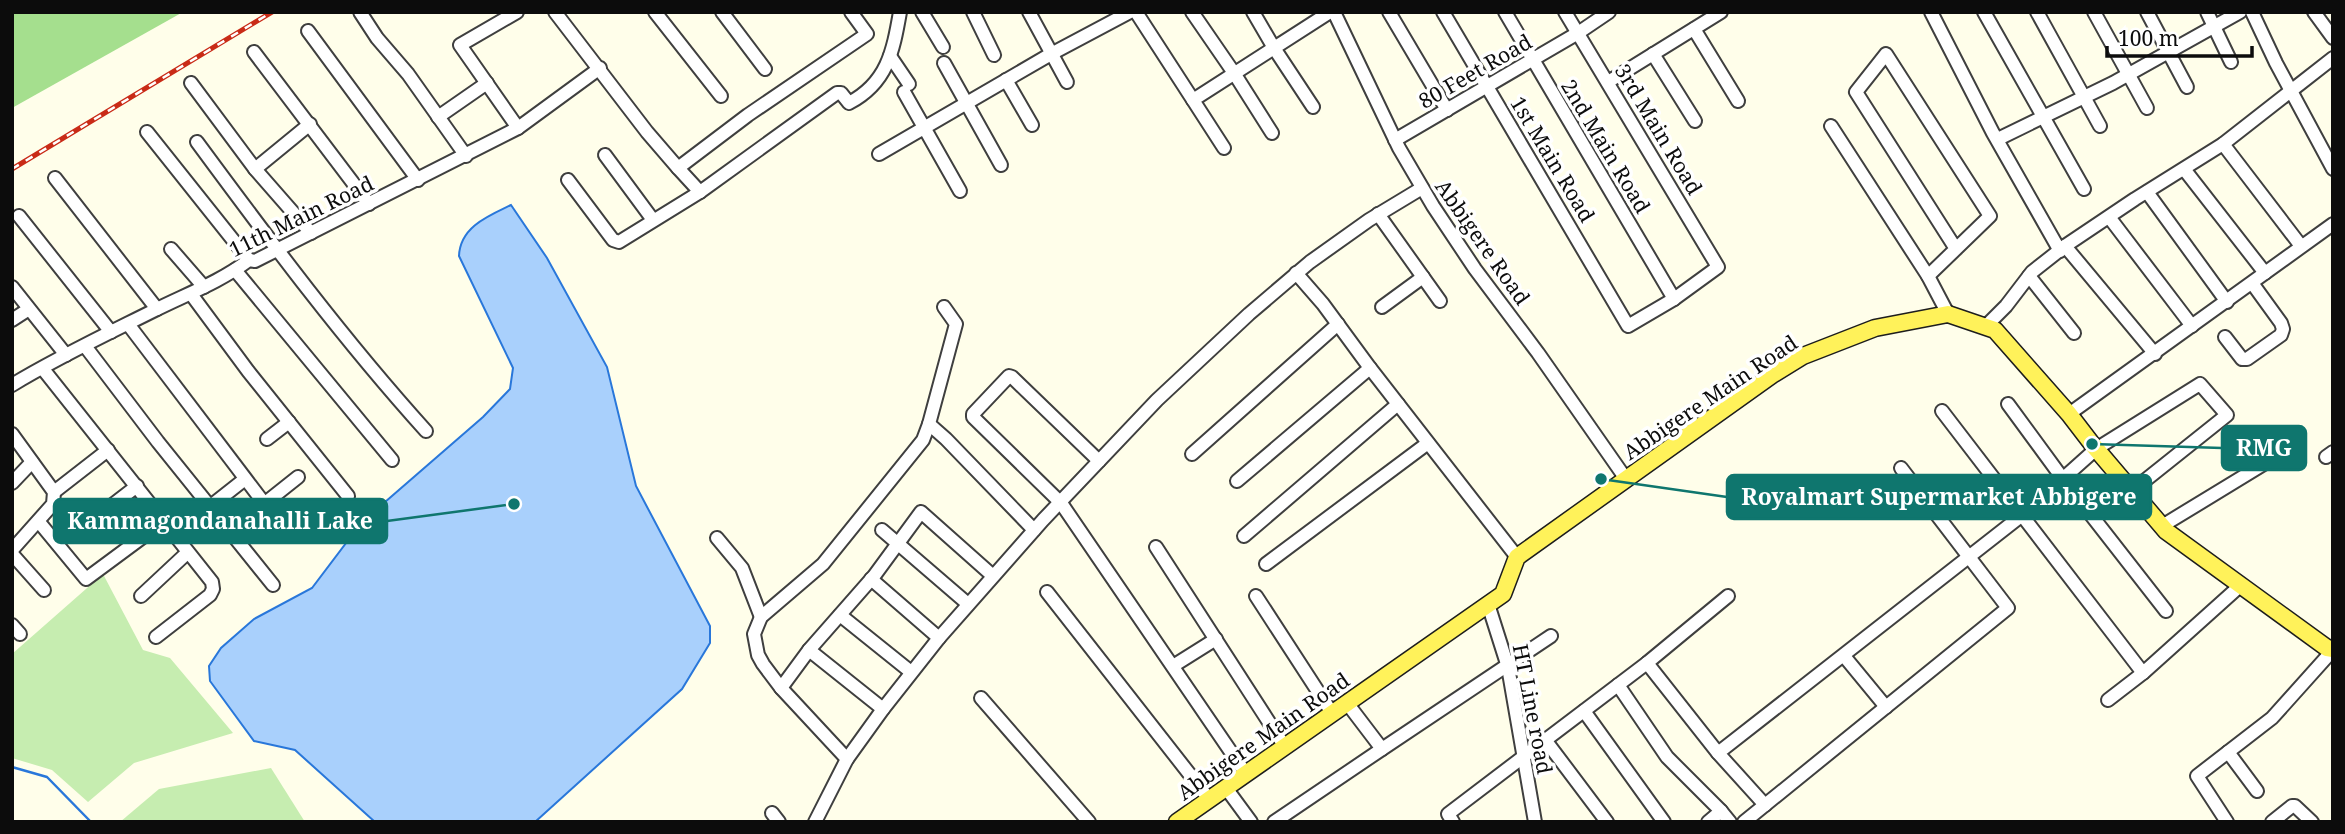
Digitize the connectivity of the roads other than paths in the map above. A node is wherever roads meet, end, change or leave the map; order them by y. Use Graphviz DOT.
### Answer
graph roads {
  1 [pos="360,12"];
  2 [pos="517,12"];
  3 [pos="555,12"];
  4 [pos="655,12"];
  5 [pos="722,12"];
  6 [pos="851,12"];
  7 [pos="900,12"];
  8 [pos="922,12"];
  9 [pos="973,12"];
  10 [pos="1029,12"];
  11 [pos="1130,12"];
  12 [pos="1136,12"];
  13 [pos="1192,12"];
  14 [pos="1253,12"];
  15 [pos="1332,12"];
  16 [pos="1389,12"];
  17 [pos="1443,12"];
  18 [pos="1505,12"];
  19 [pos="1565,12"];
  20 [pos="1609,12"];
  21 [pos="1721,12"];
  22 [pos="1931,12"];
  23 [pos="1984,12"];
  24 [pos="2037,12"];
  25 [pos="2094,12"];
  26 [pos="2147,12"];
  27 [pos="2207,12"];
  28 [pos="2240,12"];
  29 [pos="2252,12"];
  30 [pos="2314,12"];
  31 [pos="2215,26"];
  32 [pos="1694,29"];
  33 [pos="307,31"];
  34 [pos="1578,33"];
  35 [pos="2333,38"];
  36 [pos="943,47"];
  37 [pos="1273,48"];
  38 [pos="254,52"];
  39 [pos="2168,52"];
  40 [pos="1051,54"];
  41 [pos="1653,54"];
  42 [pos="994,55"];
  43 [pos="890,56"];
  44 [pos="2333,58"];
  45 [pos="1533,60"];
  46 [pos="943,62"];
  47 [pos="2231,62"];
  48 [pos="600,68"];
  49 [pos="765,69"];
  50 [pos="1234,73"];
  51 [pos="2128,75"];
  52 [pos="1006,80"];
  53 [pos="1067,82"];
  54 [pos="1608,82"];
  55 [pos="191,83"];
  56 [pos="487,83"];
  57 [pos="1487,87"];
  58 [pos="2187,87"];
  59 [pos="2291,91"];
  60 [pos="721,96"];
  61 [pos="2084,97"];
  62 [pos="1193,100"];
  63 [pos="1738,101"];
  64 [pos="966,103"];
  65 [pos="1313,107"];
  66 [pos="2147,107"];
  67 [pos="1447,110"];
  68 [pos="438,117"];
  69 [pos="2043,117"];
  70 [pos="1695,121"];
  71 [pos="310,124"];
  72 [pos="1032,125"];
  73 [pos="1831,126"];
  74 [pos="2100,126"];
  75 [pos="518,128"];
  76 [pos="924,128"];
  77 [pos="148,132"];
  78 [pos="1272,133"];
  79 [pos="1998,139"];
  80 [pos="1395,140"];
  81 [pos="197,142"];
  82 [pos="2223,144"];
  83 [pos="1224,148"];
  84 [pos="879,154"];
  85 [pos="605,155"];
  86 [pos="466,156"];
  87 [pos="2331,162"];
  88 [pos="1001,165"];
  89 [pos="678,168"];
  90 [pos="256,169"];
  91 [pos="2184,169"];
  92 [pos="55,178"];
  93 [pos="418,180"];
  94 [pos="568,180"];
  95 [pos="1422,188"];
  96 [pos="2084,190"];
  97 [pos="960,191"];
  98 [pos="700,192"];
  99 [pos="2147,192"];
  100 [pos="369,204"];
  101 [pos="1378,214"];
  102 [pos="19,216"];
  103 [pos="2109,217"];
  104 [pos="653,220"];
  105 [pos="2333,224"];
  106 [pos="311,233"];
  107 [pos="2301,246"];
  108 [pos="2063,248"];
  109 [pos="171,249"];
  110 [pos="1956,249"];
  111 [pos="276,250"];
  112 [pos="249,260"];
  113 [pos="235,270"];
  114 [pos="2265,273"];
  115 [pos="1296,274"];
  116 [pos="1928,276"];
  117 [pos="2029,276"];
  118 [pos="1423,277"];
  119 [pos="2252,283"];
  120 [pos="12,287"];
  121 [pos="204,287"];
  122 [pos="191,294"];
  123 [pos="1674,299"];
  124 [pos="1440,301"];
  125 [pos="2227,302"];
  126 [pos="944,307"];
  127 [pos="1382,307"];
  128 [pos="29,309"];
  129 [pos="157,309"];
  130 [pos="1948,314"];
  131 [pos="12,320"];
  132 [pos="128,324"];
  133 [pos="1338,324"];
  134 [pos="2192,326"];
  135 [pos="1985,327"];
  136 [pos="111,332"];
  137 [pos="2074,333"];
  138 [pos="2225,337"];
  139 [pos="85,346"];
  140 [pos="2155,354"];
  141 [pos="66,355"];
  142 [pos="1370,368"];
  143 [pos="43,369"];
  144 [pos="12,384"];
  145 [pos="1398,404"];
  146 [pos="2008,404"];
  147 [pos="1942,411"];
  148 [pos="2069,414"];
  149 [pos="289,422"];
  150 [pos="929,424"];
  151 [pos="426,430"];
  152 [pos="12,434"];
  153 [pos="267,439"];
  154 [pos="1428,443"];
  155 [pos="2096,449"];
  156 [pos="108,450"];
  157 [pos="1192,454"];
  158 [pos="2272,459"];
  159 [pos="392,460"];
  160 [pos="1099,461"];
  161 [pos="32,462"];
  162 [pos="1901,468"];
  163 [pos="298,477"];
  164 [pos="245,479"];
  165 [pos="1626,479"];
  166 [pos="2063,479"];
  167 [pos="1237,481"];
  168 [pos="12,483"];
  169 [pos="2126,484"];
  170 [pos="137,486"];
  171 [pos="54,492"];
  172 [pos="348,496"];
  173 [pos="1061,503"];
  174 [pos="264,504"];
  175 [pos="210,508"];
  176 [pos="2021,516"];
  177 [pos="39,522"];
  178 [pos="163,522"];
  179 [pos="2162,526"];
  180 [pos="84,527"];
  181 [pos="882,530"];
  182 [pos="1034,530"];
  183 [pos="174,535"];
  184 [pos="289,536"];
  185 [pos="1244,536"];
  186 [pos="717,538"];
  187 [pos="898,543"];
  188 [pos="1156,547"];
  189 [pos="12,552"];
  190 [pos="187,553"];
  191 [pos="1968,556"];
  192 [pos="1517,557"];
  193 [pos="1266,564"];
  194 [pos="993,576"];
  195 [pos="871,579"];
  196 [pos="273,585"];
  197 [pos="2241,585"];
  198 [pos="44,590"];
  199 [pos="1047,592"];
  200 [pos="141,596"];
  201 [pos="1256,596"];
  202 [pos="1728,596"];
  203 [pos="968,604"];
  204 [pos="1488,604"];
  205 [pos="2166,611"];
  206 [pos="840,615"];
  207 [pos="761,617"];
  208 [pos="1551,636"];
  209 [pos="156,637"];
  210 [pos="939,638"];
  211 [pos="1216,639"];
  212 [pos="809,650"];
  213 [pos="2333,650"];
  214 [pos="1844,656"];
  215 [pos="1647,663"];
  216 [pos="1173,666"];
  217 [pos="1507,667"];
  218 [pos="911,673"];
  219 [pos="2143,673"];
  220 [pos="1618,685"];
  221 [pos="781,688"];
  222 [pos="981,698"];
  223 [pos="2108,700"];
  224 [pos="1347,703"];
  225 [pos="1886,707"];
  226 [pos="883,709"];
  227 [pos="1584,711"];
  228 [pos="1332,713"];
  229 [pos="1546,741"];
  230 [pos="1285,747"];
  231 [pos="1382,749"];
  232 [pos="2228,752"];
  233 [pos="1718,753"];
  234 [pos="1524,758"];
  235 [pos="847,759"];
  236 [pos="1246,774"];
  237 [pos="1226,788"];
  238 [pos="2257,790"];
  239 [pos="1209,799"];
  240 [pos="1765,805"];
  241 [pos="1721,811"];
  242 [pos="1446,819"];
  243 [pos="815,822"];
  244 [pos="1089,822"];
  245 [pos="1177,822"];
  246 [pos="1251,822"];
  247 [pos="1274,822"];
  248 [pos="1535,822"];
  249 [pos="1607,822"];
  250 [pos="1664,822"];
  251 [pos="1708,822"];
  252 [pos="1730,822"];
  253 [pos="1744,822"];
  254 [pos="2227,822"];
  255 [pos="2272,822"];
  256 [pos="2312,822"];
  1 -- 68 [label="street"];
  2 -- 56 [label="street"];
  3 -- 48 [label="street"];
  4 -- 60 [label="street"];
  5 -- 49 [label="street"];
  6 -- 89 [label="street"];
  7 -- 43 [label="street"];
  8 -- 36 [label="street"];
  9 -- 42 [label="street"];
  10 -- 40 [label="street"];
  11 -- 40 [label="street"];
  12 -- 62 [label="street"];
  13 -- 50 [label="street"];
  14 -- 37 [label="street"];
  15 -- 37 [label="street"];
  15 -- 80 [label="street, Abbigere Road"];
  16 -- 67 [label="street"];
  17 -- 57 [label="street, 1st Main Road"];
  18 -- 45 [label="street, 2nd Main Road"];
  19 -- 34 [label="street, 3rd Main Road"];
  20 -- 34 [label="street, 80 Feet Road"];
  21 -- 32 [label="street"];
  22 -- 79 [label="street"];
  23 -- 69 [label="street"];
  24 -- 61 [label="street"];
  25 -- 51 [label="street"];
  26 -- 39 [label="street"];
  27 -- 31 [label="street"];
  28 -- 31 [label="street"];
  29 -- 59 [label="street"];
  30 -- 35 [label="street"];
  31 -- 39 [label="street"];
  31 -- 47 [label="street"];
  32 -- 41 [label="street"];
  32 -- 63 [label="street"];
  33 -- 93 [label="street"];
  34 -- 45 [label="street, 80 Feet Road"];
  34 -- 54 [label="street, 3rd Main Road"];
  37 -- 50 [label="street"];
  37 -- 65 [label="street"];
  38 -- 71 [label="street"];
  39 -- 51 [label="street"];
  39 -- 58 [label="street"];
  40 -- 52 [label="street"];
  40 -- 53 [label="street"];
  41 -- 54 [label="street"];
  41 -- 70 [label="street"];
  43 -- 76 [label="street"];
  43 -- 98 [label="street"];
  44 -- 59 [label="street"];
  45 -- 57 [label="street, 80 Feet Road"];
  45 -- 123 [label="street, 2nd Main Road"];
  46 -- 64 [label="street"];
  48 -- 75 [label="street, 11th Main Road"];
  48 -- 89 [label="street"];
  50 -- 62 [label="street"];
  50 -- 78 [label="street"];
  51 -- 61 [label="street"];
  51 -- 66 [label="street"];
  52 -- 64 [label="street"];
  52 -- 72 [label="street"];
  54 -- 123 [label="street, 3rd Main Road"];
  55 -- 90 [label="street"];
  56 -- 68 [label="street"];
  56 -- 75 [label="street"];
  57 -- 67 [label="street, 80 Feet Road"];
  57 -- 123 [label="street, 1st Main Road"];
  59 -- 82 [label="street"];
  59 -- 87 [label="street"];
  61 -- 69 [label="street"];
  61 -- 74 [label="street"];
  62 -- 83 [label="street"];
  64 -- 76 [label="street"];
  64 -- 88 [label="street"];
  67 -- 80 [label="street, 80 Feet Road"];
  68 -- 86 [label="street"];
  69 -- 79 [label="street"];
  69 -- 96 [label="street"];
  71 -- 90 [label="street"];
  71 -- 100 [label="street"];
  73 -- 116 [label="street"];
  75 -- 86 [label="street, 11th Main Road"];
  76 -- 84 [label="street"];
  76 -- 97 [label="street"];
  77 -- 112 [label="street"];
  79 -- 108 [label="street"];
  80 -- 95 [label="street, Abbigere Road"];
  81 -- 111 [label="street"];
  82 -- 91 [label="street"];
  82 -- 107 [label="street"];
  85 -- 104 [label="street"];
  86 -- 93 [label="street, 11th Main Road"];
  89 -- 98 [label="street"];
  90 -- 106 [label="street"];
  91 -- 99 [label="street"];
  91 -- 114 [label="street"];
  92 -- 129 [label="street"];
  93 -- 100 [label="street, 11th Main Road"];
  94 -- 104 [label="street"];
  95 -- 101 [label="street"];
  95 -- 165 [label="street, Abbigere Road"];
  98 -- 104 [label="street"];
  99 -- 103 [label="street"];
  99 -- 125 [label="street"];
  100 -- 106 [label="street, 11th Main Road"];
  101 -- 115 [label="street"];
  101 -- 118 [label="street"];
  102 -- 136 [label="street"];
  103 -- 108 [label="street"];
  103 -- 134 [label="street"];
  105 -- 107 [label="street"];
  106 -- 111 [label="street, 11th Main Road"];
  107 -- 114 [label="street"];
  108 -- 117 [label="street"];
  108 -- 140 [label="street"];
  109 -- 121 [label="street"];
  110 -- 110 [label="street"];
  110 -- 116 [label="street"];
  111 -- 112 [label="street, 11th Main Road"];
  111 -- 151 [label="street"];
  112 -- 113 [label="street, 11th Main Road"];
  113 -- 121 [label="street, 11th Main Road"];
  113 -- 159 [label="street"];
  114 -- 119 [label="street"];
  115 -- 133 [label="street"];
  115 -- 160 [label="street"];
  116 -- 130 [label="street"];
  117 -- 135 [label="street"];
  117 -- 137 [label="street"];
  118 -- 124 [label="street"];
  118 -- 127 [label="street"];
  119 -- 125 [label="street"];
  119 -- 138 [label="street"];
  120 -- 128 [label="street"];
  121 -- 122 [label="street, 11th Main Road"];
  122 -- 129 [label="street, 11th Main Road"];
  122 -- 149 [label="street"];
  125 -- 134 [label="street"];
  126 -- 150 [label="street"];
  128 -- 131 [label="street"];
  128 -- 141 [label="street"];
  129 -- 132 [label="street, 11th Main Road"];
  130 -- 135 [label="main road"];
  130 -- 165 [label="main road, Abbigere Main Road"];
  132 -- 136 [label="street, 11th Main Road"];
  132 -- 164 [label="street"];
  133 -- 142 [label="street"];
  133 -- 157 [label="street"];
  134 -- 140 [label="street"];
  135 -- 148 [label="main road"];
  136 -- 139 [label="street, 11th Main Road"];
  139 -- 141 [label="street, 11th Main Road"];
  139 -- 175 [label="street"];
  140 -- 148 [label="street"];
  141 -- 143 [label="street, 11th Main Road"];
  142 -- 145 [label="street"];
  142 -- 167 [label="street"];
  143 -- 144 [label="street, 11th Main Road"];
  143 -- 156 [label="street"];
  145 -- 154 [label="street"];
  145 -- 185 [label="street"];
  146 -- 166 [label="street"];
  147 -- 176 [label="street"];
  148 -- 155 [label="main road"];
  149 -- 153 [label="street"];
  149 -- 172 [label="street"];
  150 -- 182 [label="street"];
  150 -- 207 [label="street"];
  152 -- 161 [label="street"];
  154 -- 192 [label="street"];
  154 -- 193 [label="street"];
  155 -- 166 [label="street"];
  155 -- 169 [label="main road"];
  155 -- 169 [label="street"];
  156 -- 170 [label="street"];
  156 -- 171 [label="street"];
  158 -- 179 [label="street"];
  160 -- 173 [label="street"];
  160 -- 173 [label="street"];
  161 -- 168 [label="street"];
  161 -- 171 [label="street"];
  162 -- 191 [label="street"];
  163 -- 174 [label="street"];
  164 -- 174 [label="street"];
  164 -- 175 [label="street"];
  165 -- 192 [label="main road, Abbigere Main Road"];
  166 -- 176 [label="street"];
  166 -- 205 [label="street"];
  169 -- 179 [label="main road"];
  170 -- 178 [label="street"];
  170 -- 180 [label="street"];
  171 -- 177 [label="street"];
  173 -- 182 [label="street"];
  173 -- 216 [label="street"];
  174 -- 184 [label="street"];
  175 -- 183 [label="street"];
  175 -- 196 [label="street"];
  176 -- 191 [label="street"];
  176 -- 219 [label="street"];
  177 -- 178 [label="street"];
  177 -- 189 [label="street"];
  178 -- 183 [label="street"];
  179 -- 197 [label="main road"];
  181 -- 187 [label="street"];
  182 -- 194 [label="street"];
  183 -- 190 [label="street"];
  186 -- 207 [label="street"];
  187 -- 194 [label="street"];
  187 -- 195 [label="street"];
  187 -- 203 [label="street"];
  188 -- 211 [label="street"];
  189 -- 198 [label="street"];
  190 -- 200 [label="street"];
  190 -- 209 [label="street"];
  191 -- 214 [label="street"];
  191 -- 225 [label="street"];
  192 -- 204 [label="main road, Abbigere Main Road"];
  194 -- 203 [label="street"];
  195 -- 206 [label="street"];
  195 -- 210 [label="street"];
  197 -- 213 [label="main road"];
  197 -- 219 [label="street"];
  199 -- 239 [label="street"];
  201 -- 228 [label="street"];
  202 -- 215 [label="street"];
  203 -- 210 [label="street"];
  204 -- 217 [label="street, HT Line road"];
  204 -- 224 [label="main road, Abbigere Main Road"];
  206 -- 212 [label="street"];
  206 -- 218 [label="street"];
  207 -- 221 [label="street"];
  208 -- 217 [label="street"];
  210 -- 218 [label="street"];
  211 -- 216 [label="street"];
  211 -- 230 [label="street"];
  212 -- 221 [label="street"];
  212 -- 226 [label="street"];
  213 -- 232 [label="street"];
  214 -- 225 [label="street"];
  214 -- 233 [label="street"];
  215 -- 220 [label="street"];
  215 -- 233 [label="street"];
  216 -- 236 [label="street"];
  217 -- 231 [label="street"];
  217 -- 234 [label="street, HT Line road"];
  218 -- 226 [label="street"];
  219 -- 223 [label="street"];
  220 -- 227 [label="street"];
  220 -- 241 [label="street"];
  221 -- 235 [label="street"];
  222 -- 244 [label="street"];
  224 -- 228 [label="main road, Abbigere Main Road"];
  224 -- 231 [label="street"];
  225 -- 240 [label="street"];
  226 -- 235 [label="street"];
  227 -- 229 [label="street"];
  227 -- 250 [label="street"];
  228 -- 230 [label="main road, Abbigere Main Road"];
  229 -- 234 [label="street"];
  229 -- 249 [label="street"];
  230 -- 236 [label="main road, Abbigere Main Road"];
  231 -- 247 [label="street"];
  232 -- 238 [label="street"];
  232 -- 254 [label="street"];
  233 -- 240 [label="street"];
  234 -- 242 [label="street"];
  234 -- 248 [label="street, HT Line road"];
  235 -- 243 [label="street"];
  236 -- 237 [label="main road, Abbigere Main Road"];
  237 -- 239 [label="main road, Abbigere Main Road"];
  237 -- 246 [label="street"];
  239 -- 245 [label="main road, Abbigere Main Road"];
  240 -- 253 [label="street"];
  241 -- 251 [label="street"];
  241 -- 252 [label="street"];
  255 -- 256 [label="street"];
}
